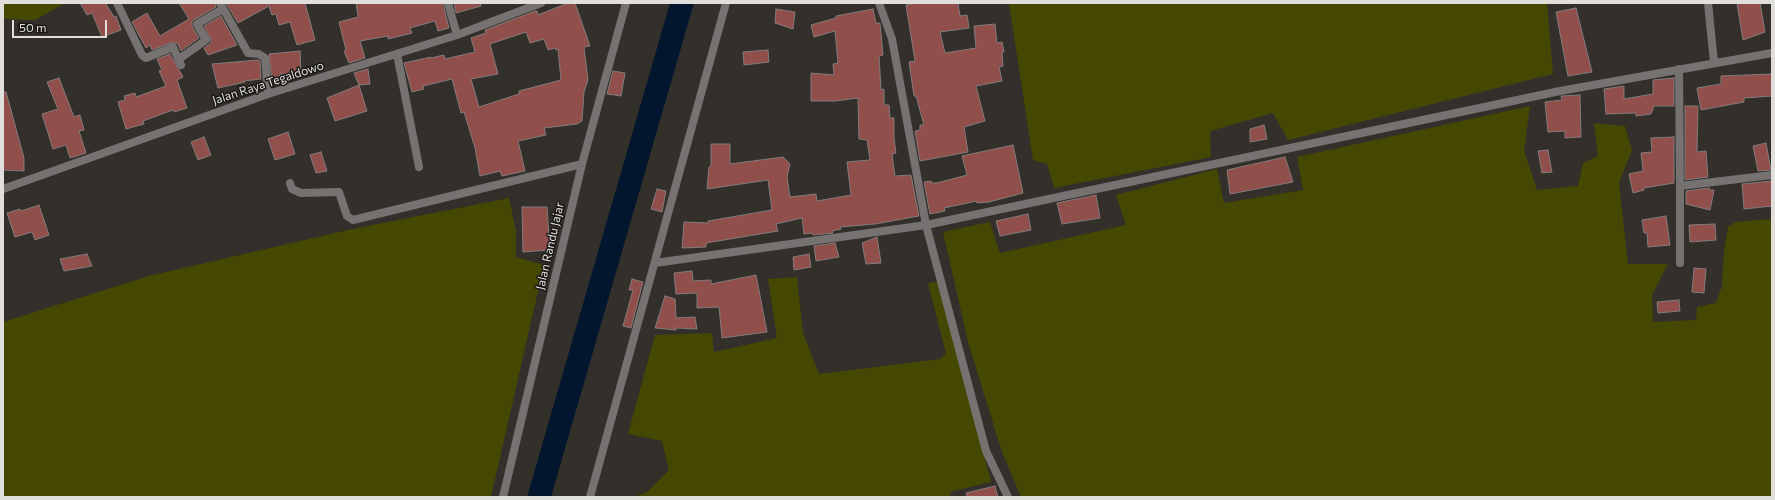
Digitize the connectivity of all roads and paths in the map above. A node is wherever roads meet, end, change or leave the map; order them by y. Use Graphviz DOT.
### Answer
graph roads {
  1 [pos="116,3"];
  2 [pos="448,3"];
  3 [pos="541,3"];
  4 [pos="626,3"];
  5 [pos="726,3"];
  6 [pos="879,3"];
  7 [pos="1708,3"];
  8 [pos="222,6"];
  9 [pos="457,35"];
  10 [pos="1772,53"];
  11 [pos="397,54"];
  12 [pos="1714,62"];
  13 [pos="1679,69"];
  14 [pos="268,94"];
  15 [pos="582,164"];
  16 [pos="419,167"];
  17 [pos="1772,175"];
  18 [pos="290,183"];
  19 [pos="1680,186"];
  20 [pos="3,189"];
  21 [pos="926,225"];
  22 [pos="655,263"];
  23 [pos="1680,263"];
  24 [pos="503,497"];
  25 [pos="590,497"];
  26 [pos="1008,497"];
  1 -- 8 [label="street"];
  2 -- 9 [label="street"];
  3 -- 9 [label="street, Jalan Raya Tegaldowo"];
  4 -- 15 [label="street, Jalan Randu Jajar"];
  5 -- 22 [label="street"];
  6 -- 21 [label="street"];
  7 -- 12 [label="street"];
  8 -- 14 [label="street"];
  9 -- 11 [label="street, Jalan Raya Tegaldowo"];
  10 -- 12 [label="street"];
  11 -- 14 [label="street, Jalan Raya Tegaldowo"];
  11 -- 16 [label="street"];
  12 -- 13 [label="street"];
  13 -- 19 [label="street"];
  13 -- 21 [label="street"];
  14 -- 20 [label="street, Jalan Raya Tegaldowo"];
  15 -- 18 [label="street"];
  15 -- 24 [label="street, Jalan Randu Jajar"];
  17 -- 19 [label="street"];
  19 -- 23 [label="street"];
  21 -- 22 [label="street"];
  21 -- 26 [label="street"];
  22 -- 25 [label="street"];
}
